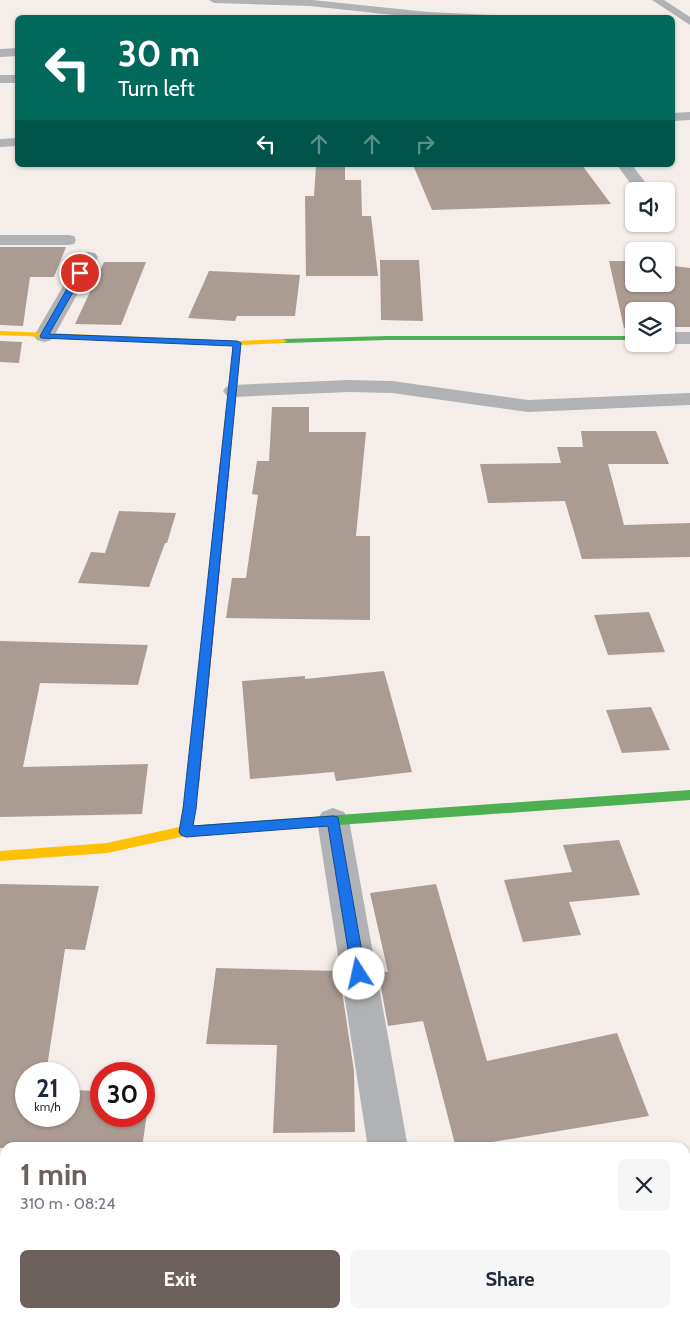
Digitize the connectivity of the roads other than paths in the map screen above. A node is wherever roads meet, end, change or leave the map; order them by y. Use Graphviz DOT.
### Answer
graph roads {
  1 [pos="214,0"];
  2 [pos="657,0"];
  3 [pos="492,6"];
  4 [pos="669,8"];
  5 [pos="690,8"];
  6 [pos="419,15"];
  7 [pos="501,15"];
  8 [pos="690,22"];
  9 [pos="15,52"];
  10 [pos="0,54"];
  11 [pos="15,78"];
  12 [pos="0,79"];
  13 [pos="690,116"];
  14 [pos="675,117"];
  15 [pos="15,142"];
  16 [pos="0,143"];
  17 [pos="626,167"];
  18 [pos="637,182"];
  19 [pos="0,240"];
  20 [pos="68,240"];
  21 [pos="89,258"];
  22 [pos="0,333"];
  23 [pos="44,336"];
  24 [pos="625,338"];
  25 [pos="675,338"];
  26 [pos="690,338"];
  27 [pos="237,343"];
  28 [pos="233,390"];
  29 [pos="690,399"];
  30 [pos="690,795"];
  31 [pos="333,820"];
  32 [pos="186,832"];
  33 [pos="0,856"];
  34 [pos="387,1142"];
  1 -- 6 [label="street"];
  2 -- 4 [label="street"];
  3 -- 7 [label="street"];
  4 -- 5 [label="street"];
  4 -- 8 [label="street"];
  9 -- 10 [label="street"];
  11 -- 12 [label="street"];
  13 -- 14 [label="street"];
  15 -- 16 [label="street"];
  17 -- 18 [label="street"];
  19 -- 20 [label="street"];
  21 -- 23 [label="street"];
  22 -- 23 [label="street"];
  23 -- 27 [label="street"];
  24 -- 27 [label="street"];
  25 -- 26 [label="street"];
  27 -- 28 [label="street"];
  28 -- 29 [label="street"];
  28 -- 32 [label="street"];
  30 -- 31 [label="street"];
  31 -- 32 [label="street"];
  31 -- 34 [label="street"];
  32 -- 33 [label="street"];
}
